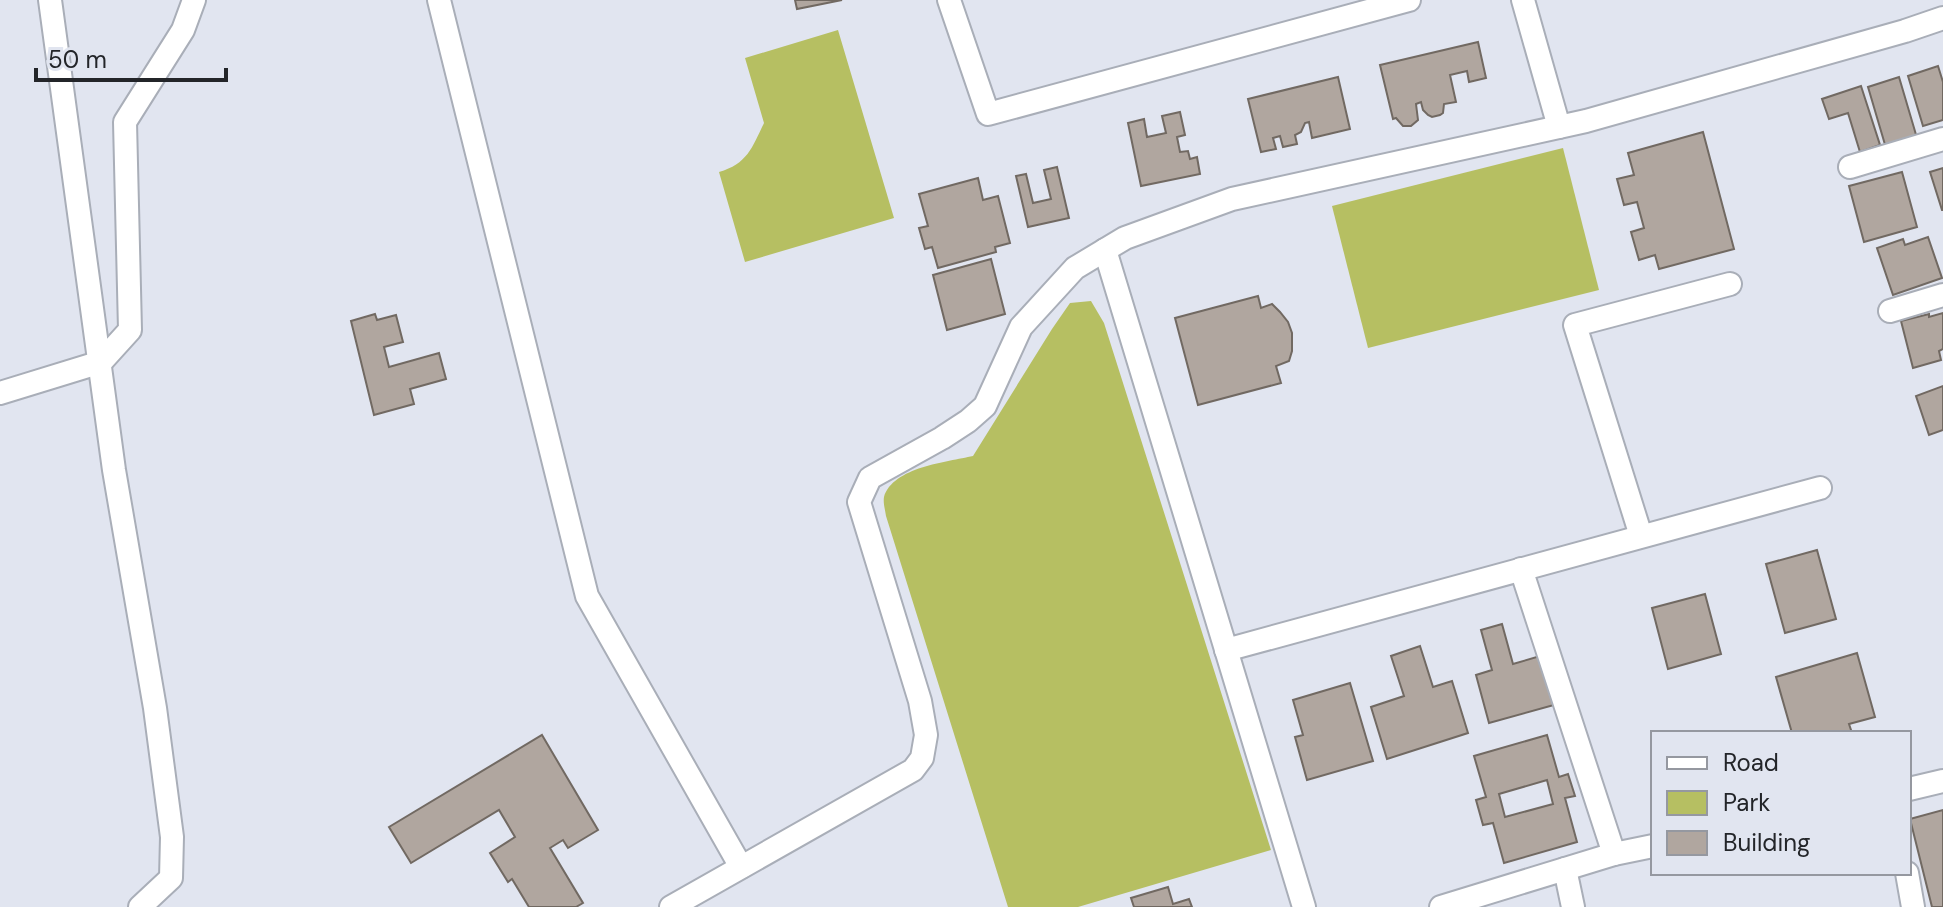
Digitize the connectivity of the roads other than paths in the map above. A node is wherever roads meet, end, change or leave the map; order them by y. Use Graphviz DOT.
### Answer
graph roads {
  1 [pos="50,0"];
  2 [pos="194,0"];
  3 [pos="439,0"];
  4 [pos="949,0"];
  5 [pos="1409,0"];
  6 [pos="1523,0"];
  7 [pos="1943,18"];
  8 [pos="1559,127"];
  9 [pos="1943,139"];
  10 [pos="1850,167"];
  11 [pos="1105,250"];
  12 [pos="1730,284"];
  13 [pos="1943,295"];
  14 [pos="1890,311"];
  15 [pos="101,362"];
  16 [pos="0,393"];
  17 [pos="1820,488"];
  18 [pos="1641,536"];
  19 [pos="1521,569"];
  20 [pos="1226,650"];
  21 [pos="1943,781"];
  22 [pos="1911,789"];
  23 [pos="1651,846"];
  24 [pos="1614,854"];
  25 [pos="741,867"];
  26 [pos="1565,869"];
  27 [pos="1907,875"];
  28 [pos="140,907"];
  29 [pos="671,907"];
  30 [pos="1304,907"];
  31 [pos="1441,907"];
  32 [pos="1573,907"];
  33 [pos="1913,907"];
  1 -- 15 [label="street"];
  2 -- 15 [label="street"];
  3 -- 25 [label="street"];
  4 -- 5 [label="street"];
  6 -- 8 [label="street"];
  7 -- 8 [label="street"];
  8 -- 11 [label="street"];
  9 -- 10 [label="street"];
  11 -- 20 [label="street"];
  11 -- 25 [label="street"];
  12 -- 18 [label="street"];
  13 -- 14 [label="street"];
  15 -- 16 [label="street"];
  15 -- 28 [label="street"];
  17 -- 18 [label="street"];
  18 -- 19 [label="street"];
  19 -- 20 [label="street"];
  19 -- 24 [label="street"];
  20 -- 30 [label="street"];
  21 -- 22 [label="street"];
  23 -- 24 [label="street"];
  24 -- 26 [label="street"];
  25 -- 29 [label="street"];
  26 -- 31 [label="street"];
  26 -- 32 [label="street"];
  27 -- 33 [label="street"];
}
